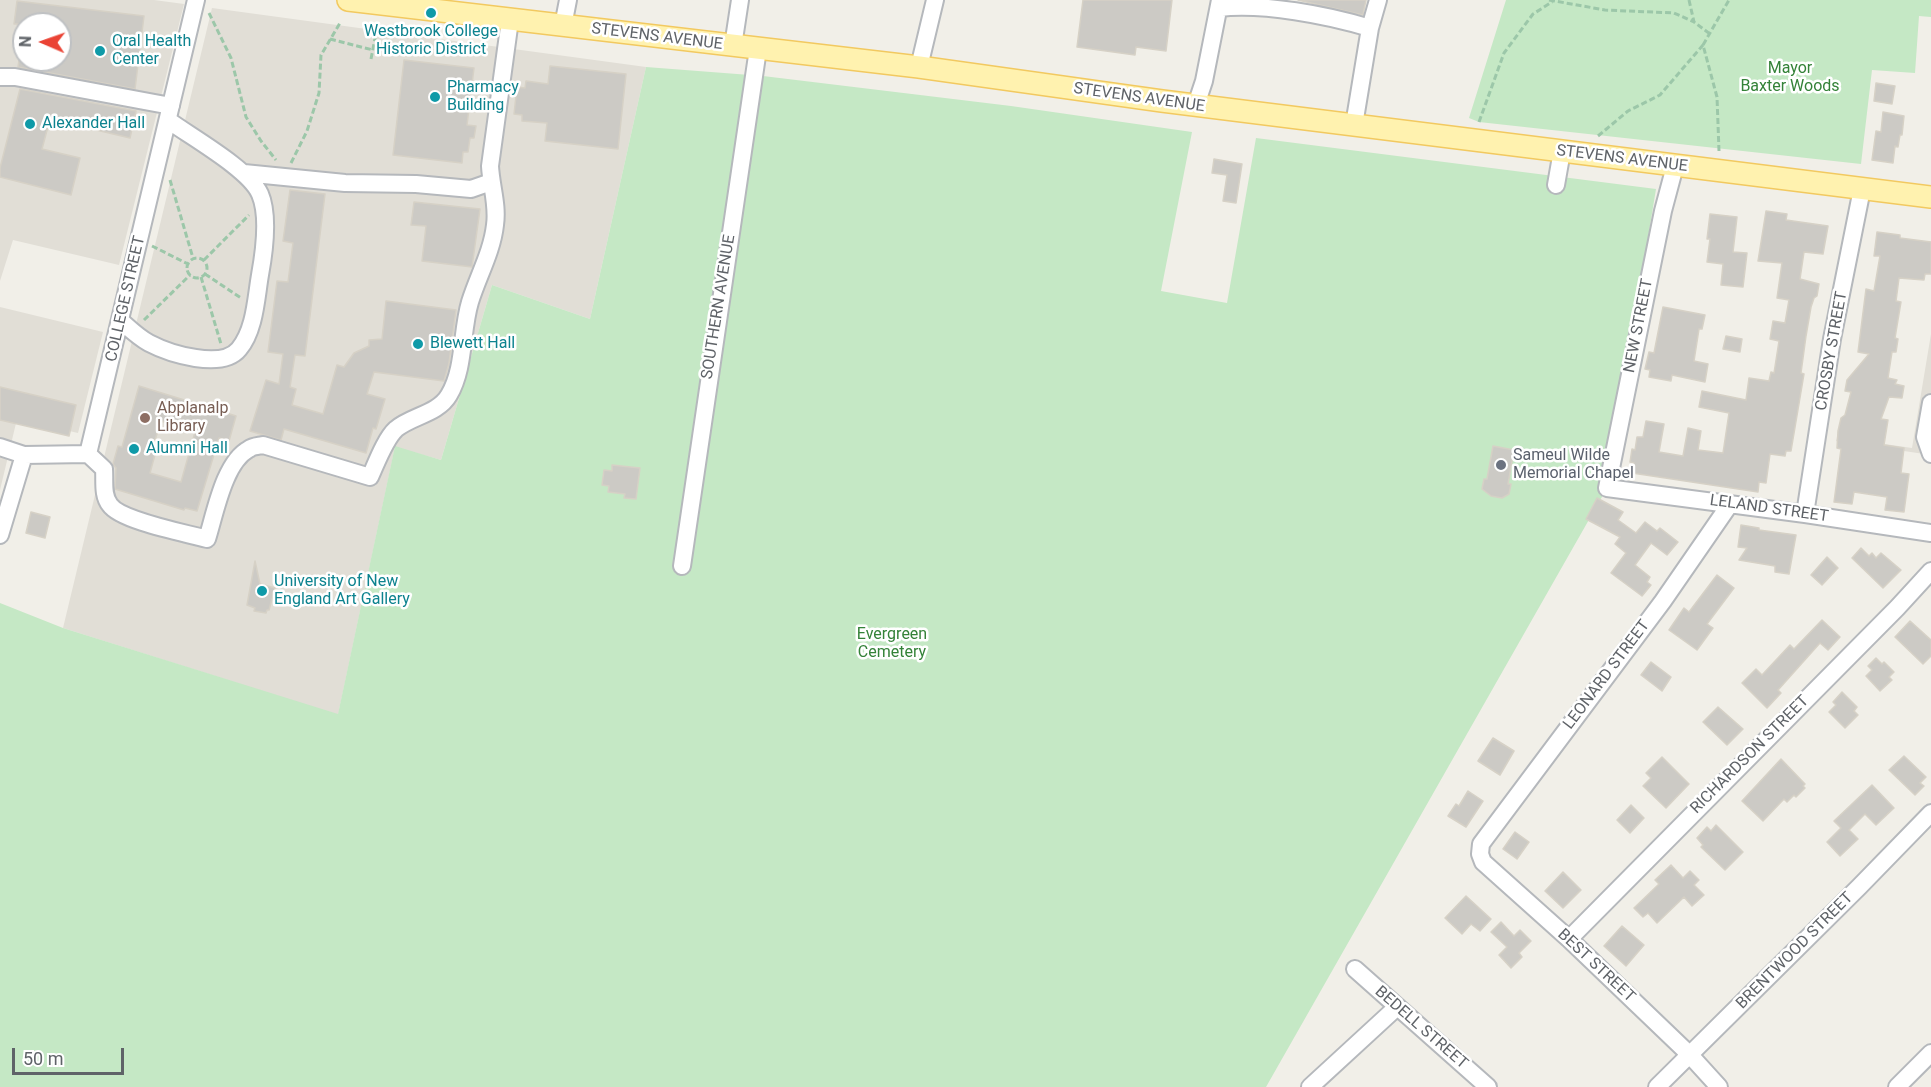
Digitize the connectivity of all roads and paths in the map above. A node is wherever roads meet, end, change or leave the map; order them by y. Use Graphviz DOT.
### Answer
graph roads {
  1 [pos="348,0"];
  2 [pos="568,0"];
  3 [pos="740,0"];
  4 [pos="935,0"];
  5 [pos="1378,0"];
  6 [pos="1689,0"];
  7 [pos="1729,0"];
  8 [pos="1550,1"];
  9 [pos="200,3"];
  10 [pos="1220,4"];
  11 [pos="464,7"];
  12 [pos="510,20"];
  13 [pos="1694,22"];
  14 [pos="340,23"];
  15 [pos="563,26"];
  16 [pos="377,28"];
  17 [pos="1370,28"];
  18 [pos="1710,34"];
  19 [pos="330,39"];
  20 [pos="1703,45"];
  21 [pos="733,46"];
  22 [pos="758,49"];
  23 [pos="373,50"];
  24 [pos="371,59"];
  25 [pos="918,67"];
  26 [pos="0,77"];
  27 [pos="1196,105"];
  28 [pos="170,113"];
  29 [pos="1479,122"];
  30 [pos="1354,125"];
  31 [pos="1598,136"];
  32 [pos="161,150"];
  33 [pos="1719,151"];
  34 [pos="1562,152"];
  35 [pos="1675,166"];
  36 [pos="244,173"];
  37 [pos="285,174"];
  38 [pos="491,182"];
  39 [pos="1556,185"];
  40 [pos="1862,189"];
  41 [pos="1931,197"];
  42 [pos="262,201"];
  43 [pos="140,240"];
  44 [pos="193,258"];
  45 [pos="204,260"];
  46 [pos="188,264"];
  47 [pos="205,274"];
  48 [pos="190,275"];
  49 [pos="201,277"];
  50 [pos="255,308"];
  51 [pos="127,326"];
  52 [pos="227,358"];
  53 [pos="1931,403"];
  54 [pos="0,447"];
  55 [pos="88,454"];
  56 [pos="1931,454"];
  57 [pos="24,455"];
  58 [pos="1607,488"];
  59 [pos="6,492"];
  60 [pos="1730,504"];
  61 [pos="1805,514"];
  62 [pos="1931,533"];
  63 [pos="0,535"];
  64 [pos="682,566"];
  65 [pos="1931,571"];
  66 [pos="1931,813"];
  67 [pos="1481,844"];
  68 [pos="1569,939"];
  69 [pos="1355,969"];
  70 [pos="1397,1007"];
  71 [pos="1931,1053"];
  72 [pos="1689,1054"];
  73 [pos="1310,1087"];
  74 [pos="1488,1087"];
  75 [pos="1657,1087"];
  76 [pos="1719,1087"];
  77 [pos="1898,1087"];
  1 -- 11 [label="main road, STEVENS AVENUE"];
  2 -- 15 [label="street"];
  3 -- 21 [label="street"];
  4 -- 25 [label="street"];
  5 -- 17 [label="street"];
  6 -- 13 [label="path"];
  7 -- 18 [label="path"];
  8 -- 13 [label="path"];
  8 -- 29 [label="path"];
  9 -- 28 [label="street, COLLEGE STREET"];
  9 -- 37 [label="path"];
  10 -- 17 [label="street"];
  10 -- 27 [label="street"];
  11 -- 12 [label="main road, STEVENS AVENUE"];
  12 -- 15 [label="main road, STEVENS AVENUE"];
  12 -- 38 [label="street"];
  13 -- 18 [label="path"];
  14 -- 19 [label="path"];
  15 -- 21 [label="main road, STEVENS AVENUE"];
  16 -- 23 [label="path"];
  17 -- 30 [label="street"];
  18 -- 20 [label="path"];
  19 -- 23 [label="path"];
  19 -- 37 [label="path"];
  20 -- 31 [label="path"];
  20 -- 33 [label="path"];
  21 -- 22 [label="main road, STEVENS AVENUE"];
  22 -- 25 [label="main road, STEVENS AVENUE"];
  22 -- 64 [label="street, SOUTHERN AVENUE"];
  23 -- 24 [label="path"];
  25 -- 27 [label="main road, STEVENS AVENUE"];
  26 -- 28 [label="street"];
  27 -- 30 [label="main road, STEVENS AVENUE"];
  28 -- 32 [label="street, COLLEGE STREET"];
  28 -- 36 [label="street"];
  30 -- 34 [label="main road, STEVENS AVENUE"];
  32 -- 43 [label="street, COLLEGE STREET"];
  32 -- 44 [label="path"];
  34 -- 35 [label="main road, STEVENS AVENUE"];
  34 -- 39 [label="street"];
  35 -- 40 [label="main road, STEVENS AVENUE"];
  35 -- 58 [label="street, NEW STREET"];
  36 -- 37 [label="street"];
  36 -- 42 [label="street"];
  37 -- 38 [label="street"];
  38 -- 55 [label="street"];
  40 -- 41 [label="main road, STEVENS AVENUE"];
  40 -- 61 [label="street, CROSBY STREET"];
  42 -- 45 [label="path"];
  42 -- 50 [label="street"];
  43 -- 46 [label="path"];
  43 -- 51 [label="street, COLLEGE STREET"];
  44 -- 45 [label="path"];
  44 -- 46 [label="path"];
  45 -- 47 [label="path"];
  46 -- 48 [label="path"];
  47 -- 49 [label="path"];
  47 -- 50 [label="path"];
  48 -- 49 [label="path"];
  48 -- 51 [label="path"];
  49 -- 52 [label="path"];
  50 -- 52 [label="street"];
  51 -- 52 [label="street"];
  51 -- 55 [label="street, COLLEGE STREET"];
  53 -- 56 [label="street"];
  54 -- 57 [label="street"];
  55 -- 57 [label="street"];
  57 -- 59 [label="street"];
  58 -- 60 [label="street, LELAND STREET"];
  59 -- 63 [label="street"];
  60 -- 61 [label="street, LELAND STREET"];
  60 -- 67 [label="street, LEONARD STREET"];
  61 -- 62 [label="street, LELAND STREET"];
  65 -- 68 [label="street, RICHARDSON STREET"];
  66 -- 72 [label="street, BRENTWOOD STREET"];
  67 -- 68 [label="street, BEST STREET"];
  68 -- 72 [label="street, BEST STREET"];
  69 -- 70 [label="street, BEDELL STREET"];
  70 -- 73 [label="street"];
  70 -- 74 [label="street, BEDELL STREET"];
  71 -- 77 [label="street"];
  72 -- 75 [label="street, BRENTWOOD STREET"];
  72 -- 76 [label="street, BEST STREET"];
}
